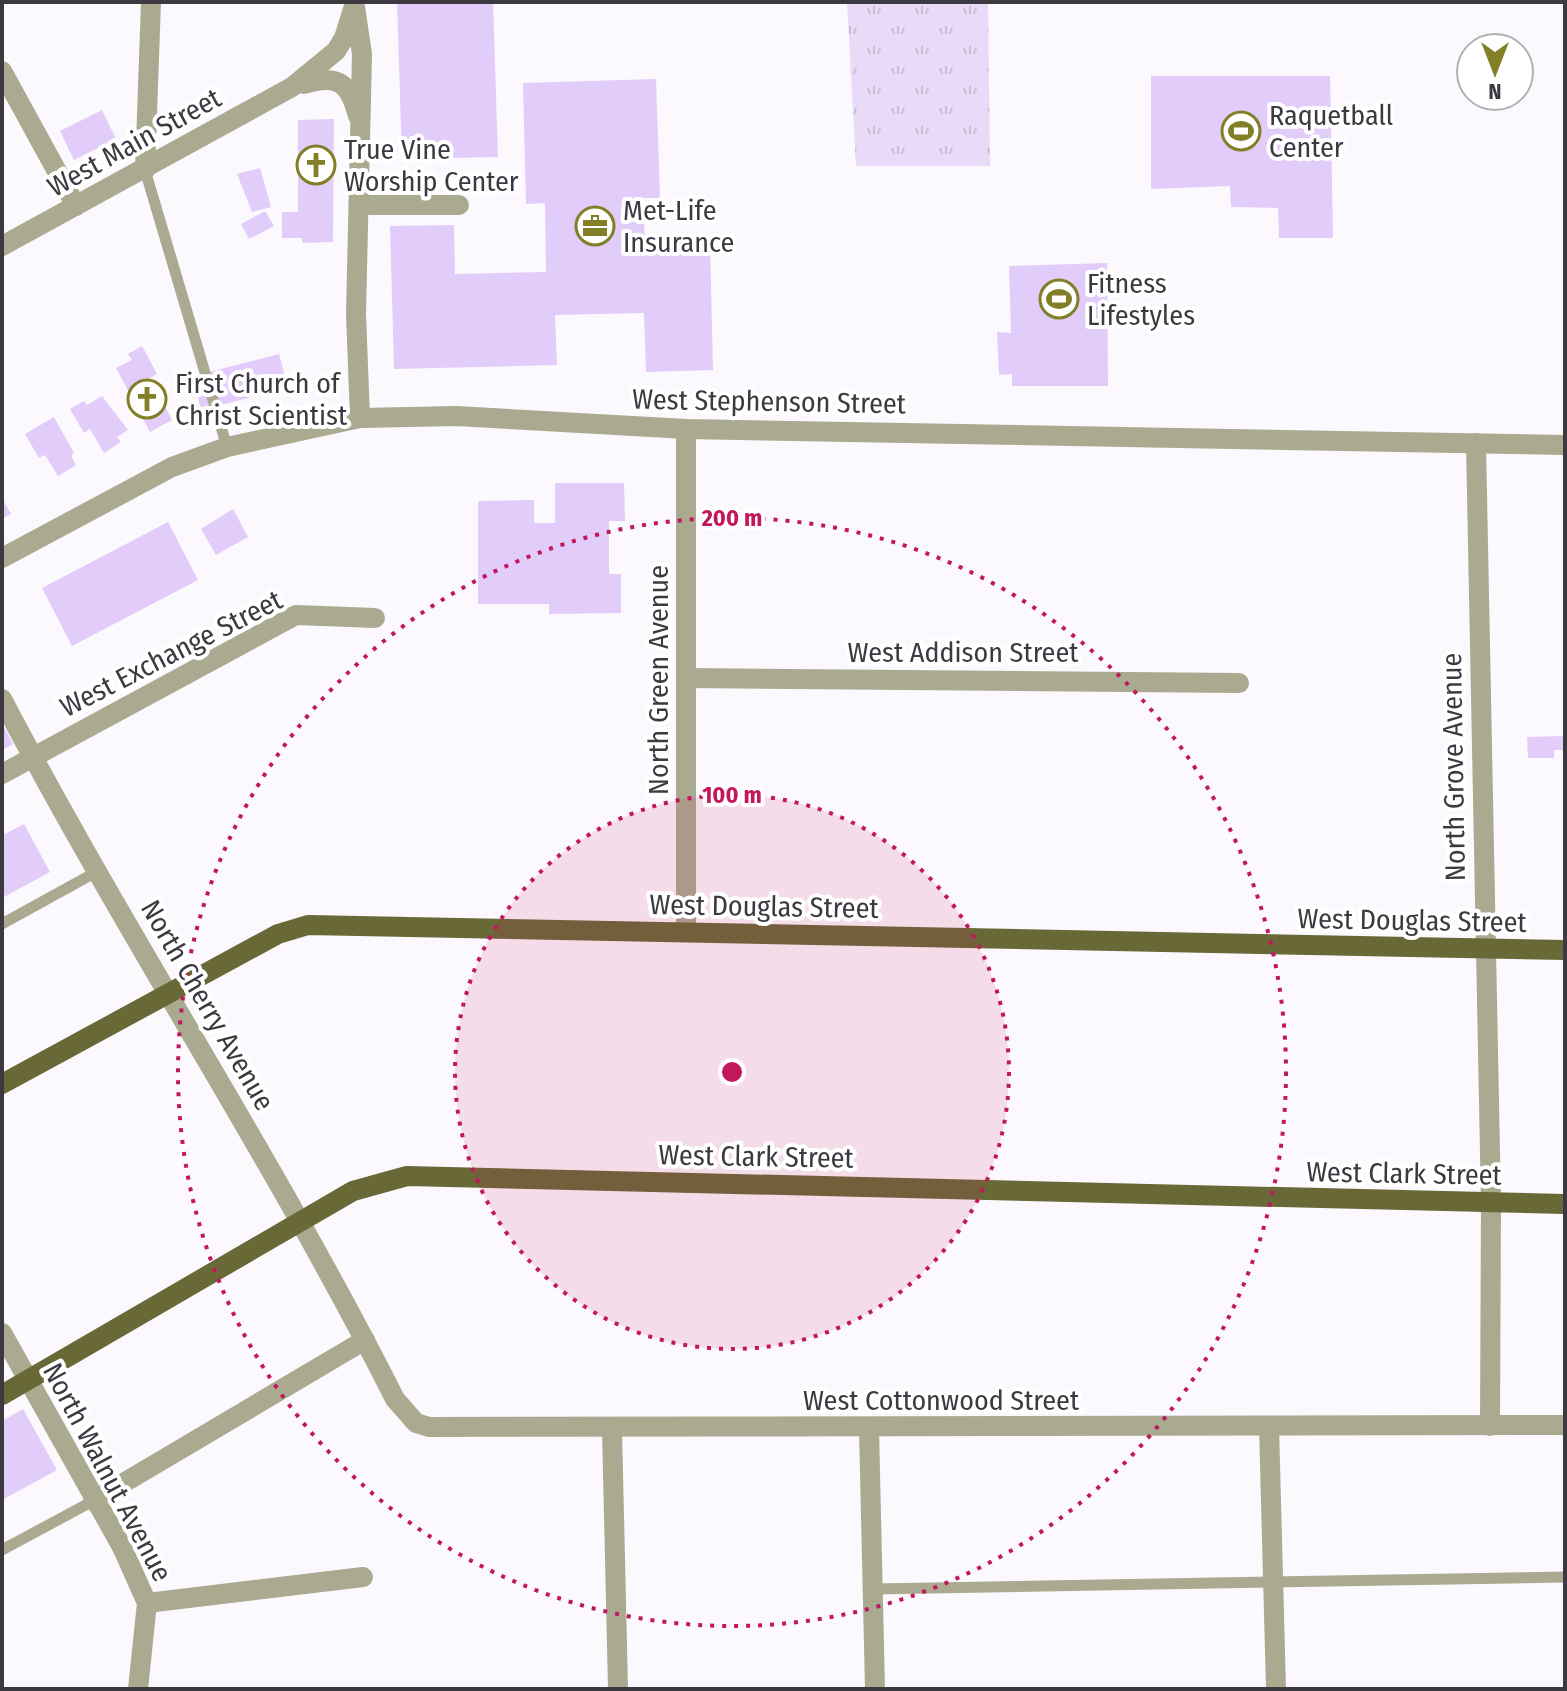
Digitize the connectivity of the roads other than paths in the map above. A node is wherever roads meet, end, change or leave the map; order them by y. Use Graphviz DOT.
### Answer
graph roads {
  1 [pos="151,2"];
  2 [pos="354,4"];
  3 [pos="4,80"];
  4 [pos="292,87"];
  5 [pos="361,127"];
  6 [pos="145,170"];
  7 [pos="359,205"];
  8 [pos="459,205"];
  9 [pos="76,206"];
  10 [pos="2,246"];
  11 [pos="360,418"];
  12 [pos="686,429"];
  13 [pos="1476,443"];
  14 [pos="1565,445"];
  15 [pos="227,447"];
  16 [pos="2,558"];
  17 [pos="375,618"];
  18 [pos="686,678"];
  19 [pos="1239,683"];
  20 [pos="2,699"];
  21 [pos="32,757"];
  22 [pos="2,774"];
  23 [pos="98,871"];
  24 [pos="2,924"];
  25 [pos="686,932"];
  26 [pos="1484,948"];
  27 [pos="1565,950"];
  28 [pos="168,993"];
  29 [pos="2,1084"];
  30 [pos="1491,1203"];
  31 [pos="1565,1204"];
  32 [pos="302,1220"];
  33 [pos="2,1333"];
  34 [pos="365,1340"];
  35 [pos="28,1380"];
  36 [pos="2,1395"];
  37 [pos="1565,1425"];
  38 [pos="1269,1426"];
  39 [pos="1490,1426"];
  40 [pos="612,1429"];
  41 [pos="869,1429"];
  42 [pos="93,1501"];
  43 [pos="2,1550"];
  44 [pos="363,1577"];
  45 [pos="1565,1577"];
  46 [pos="1273,1582"];
  47 [pos="873,1589"];
  48 [pos="147,1603"];
  49 [pos="138,1689"];
  50 [pos="618,1689"];
  51 [pos="875,1689"];
  52 [pos="1276,1689"];
  1 -- 6 [label="street"];
  2 -- 4 [label="street"];
  2 -- 5 [label="street"];
  3 -- 9 [label="street"];
  4 -- 5 [label="street"];
  4 -- 6 [label="street, West Main Street"];
  5 -- 7 [label="street"];
  6 -- 9 [label="street, West Main Street"];
  6 -- 15 [label="lane"];
  7 -- 8 [label="street"];
  7 -- 11 [label="street"];
  9 -- 10 [label="street, West Main Street"];
  11 -- 12 [label="street, West Stephenson Street"];
  11 -- 15 [label="street, West Stephenson Street"];
  12 -- 13 [label="street, West Stephenson Street"];
  12 -- 18 [label="street, North Green Avenue"];
  13 -- 14 [label="street, West Stephenson Street"];
  13 -- 26 [label="street, North Grove Avenue"];
  15 -- 16 [label="street, West Stephenson Street"];
  17 -- 21 [label="street, West Exchange Street"];
  18 -- 19 [label="street, West Addison Street"];
  18 -- 25 [label="street, North Green Avenue"];
  20 -- 21 [label="street, North Cherry Avenue"];
  21 -- 22 [label="street, West Exchange Street"];
  21 -- 23 [label="street, North Cherry Avenue"];
  23 -- 24 [label="lane"];
  23 -- 28 [label="street, North Cherry Avenue"];
  25 -- 26 [label="main road, West Douglas Street"];
  25 -- 28 [label="main road, West Douglas Street"];
  26 -- 27 [label="main road, West Douglas Street"];
  26 -- 30 [label="street, North Grove Avenue"];
  28 -- 29 [label="main road, West Douglas Street"];
  28 -- 32 [label="street, North Cherry Avenue"];
  30 -- 31 [label="main road, West Clark Street"];
  30 -- 32 [label="main road, West Clark Street"];
  30 -- 39 [label="street, North Grove Avenue"];
  32 -- 34 [label="street, North Cherry Avenue"];
  32 -- 35 [label="main road, West Clark Street"];
  33 -- 35 [label="street, North Walnut Avenue"];
  34 -- 40 [label="street, West Cottonwood Street"];
  34 -- 42 [label="street"];
  35 -- 36 [label="main road, West Clark Street"];
  35 -- 42 [label="street, North Walnut Avenue"];
  37 -- 39 [label="street, West Cottonwood Street"];
  38 -- 39 [label="street, West Cottonwood Street"];
  38 -- 41 [label="street, West Cottonwood Street"];
  38 -- 46 [label="street"];
  40 -- 41 [label="street, West Cottonwood Street"];
  40 -- 50 [label="street"];
  41 -- 47 [label="street"];
  42 -- 43 [label="lane"];
  42 -- 48 [label="street, North Walnut Avenue"];
  44 -- 48 [label="street"];
  45 -- 46 [label="lane"];
  46 -- 47 [label="lane"];
  46 -- 52 [label="street"];
  47 -- 51 [label="street"];
  48 -- 49 [label="street, North Walnut Avenue"];
}
